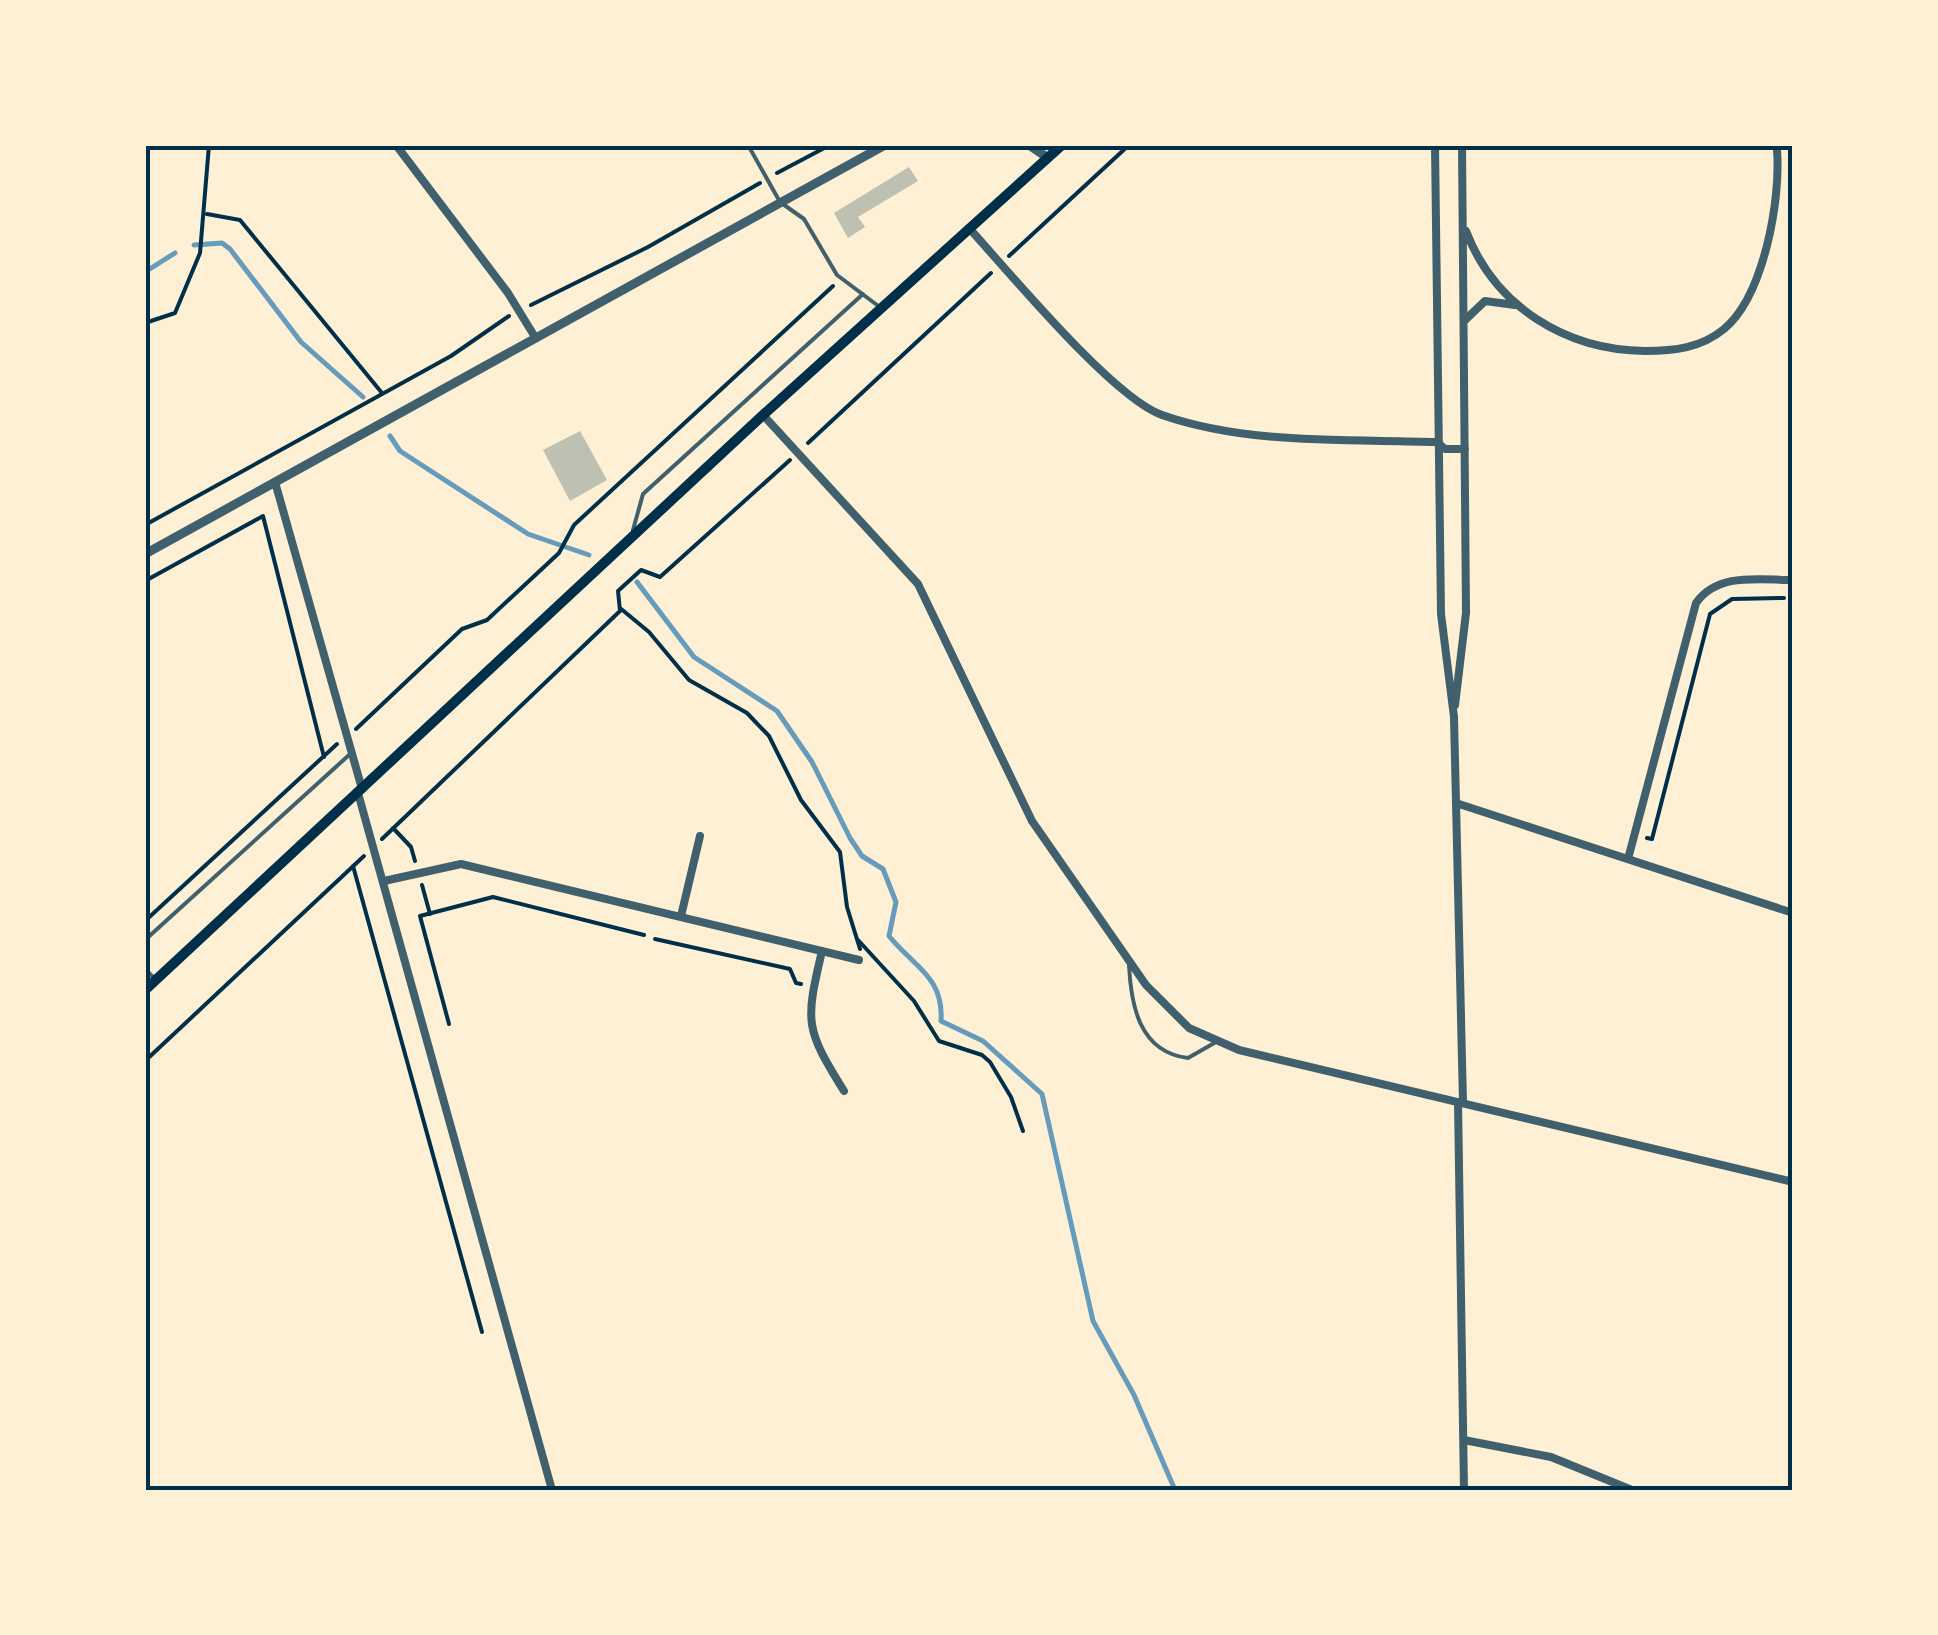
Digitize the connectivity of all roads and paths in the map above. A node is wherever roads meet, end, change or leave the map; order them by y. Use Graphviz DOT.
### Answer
graph roads {
  1 [pos="210,145"];
  2 [pos="396,145"];
  3 [pos="748,145"];
  4 [pos="830,145"];
  5 [pos="885,145"];
  6 [pos="1030,145"];
  7 [pos="1062,145"];
  8 [pos="1129,145"];
  9 [pos="1435,145"];
  10 [pos="1462,145"];
  11 [pos="1777,150"];
  12 [pos="1048,158"];
  13 [pos="766,178"];
  14 [pos="780,202"];
  15 [pos="207,214"];
  16 [pos="1462,217"];
  17 [pos="969,228"];
  18 [pos="1002,264"];
  19 [pos="841,278"];
  20 [pos="862,294"];
  21 [pos="881,308"];
  22 [pos="1519,308"];
  23 [pos="519,311"];
  24 [pos="1464,321"];
  25 [pos="145,322"];
  26 [pos="536,337"];
  27 [pos="382,393"];
  28 [pos="763,415"];
  29 [pos="1437,442"];
  30 [pos="1464,449"];
  31 [pos="798,453"];
  32 [pos="275,482"];
  33 [pos="145,525"];
  34 [pos="632,537"];
  35 [pos="145,554"];
  36 [pos="1793,580"];
  37 [pos="145,581"];
  38 [pos="1784,598"];
  39 [pos="620,608"];
  40 [pos="1465,628"];
  41 [pos="1441,632"];
  42 [pos="1454,717"];
  43 [pos="346,736"];
  44 [pos="352,754"];
  45 [pos="323,755"];
  46 [pos="327,770"];
  47 [pos="360,791"];
  48 [pos="1456,803"];
  49 [pos="1634,835"];
  50 [pos="700,836"];
  51 [pos="374,846"];
  52 [pos="1628,859"];
  53 [pos="353,866"];
  54 [pos="384,881"];
  55 [pos="1793,913"];
  56 [pos="681,916"];
  57 [pos="145,921"];
  58 [pos="644,935"];
  59 [pos="855,937"];
  60 [pos="655,939"];
  61 [pos="145,940"];
  62 [pos="822,951"];
  63 [pos="858,960"];
  64 [pos="1128,961"];
  65 [pos="145,969"];
  66 [pos="156,980"];
  67 [pos="814,987"];
  68 [pos="145,990"];
  69 [pos="449,1024"];
  70 [pos="1216,1042"];
  71 [pos="145,1061"];
  72 [pos="844,1092"];
  73 [pos="1461,1103"];
  74 [pos="1023,1131"];
  75 [pos="1793,1182"];
  76 [pos="482,1332"];
  77 [pos="1464,1440"];
  78 [pos="552,1490"];
  79 [pos="1464,1490"];
  80 [pos="1632,1490"];
  1 -- 15 [label="path"];
  2 -- 23 [label="street"];
  3 -- 13 [label="lane"];
  4 -- 13 [label="path"];
  5 -- 14 [label="street"];
  6 -- 12 [label="street"];
  7 -- 12 [label="main road"];
  8 -- 18 [label="path"];
  9 -- 29 [label="street"];
  10 -- 16 [label="street"];
  11 -- 22 [label="street"];
  12 -- 17 [label="main road"];
  13 -- 14 [label="lane"];
  13 -- 23 [label="path"];
  14 -- 19 [label="lane"];
  14 -- 26 [label="street"];
  15 -- 25 [label="path"];
  15 -- 27 [label="path"];
  16 -- 22 [label="street"];
  16 -- 24 [label="street"];
  17 -- 18 [label="street"];
  17 -- 21 [label="main road"];
  18 -- 29 [label="street"];
  18 -- 31 [label="path"];
  19 -- 20 [label="lane"];
  19 -- 43 [label="path"];
  20 -- 21 [label="lane"];
  20 -- 34 [label="lane"];
  21 -- 28 [label="main road"];
  22 -- 24 [label="street"];
  23 -- 26 [label="street"];
  23 -- 27 [label="path"];
  24 -- 30 [label="street"];
  26 -- 32 [label="street"];
  27 -- 33 [label="path"];
  28 -- 31 [label="street"];
  28 -- 34 [label="main road"];
  29 -- 30 [label="street"];
  29 -- 41 [label="street"];
  30 -- 40 [label="street"];
  31 -- 39 [label="path"];
  31 -- 64 [label="street"];
  32 -- 35 [label="street"];
  32 -- 43 [label="street"];
  34 -- 47 [label="main road"];
  36 -- 49 [label="street"];
  37 -- 45 [label="path"];
  38 -- 49 [label="path"];
  39 -- 51 [label="path"];
  39 -- 59 [label="path"];
  40 -- 41 [label="lane"];
  40 -- 42 [label="street"];
  41 -- 42 [label="street"];
  42 -- 48 [label="street"];
  43 -- 44 [label="street"];
  43 -- 45 [label="path"];
  44 -- 46 [label="lane"];
  44 -- 47 [label="street"];
  45 -- 46 [label="path"];
  45 -- 57 [label="path"];
  46 -- 61 [label="lane"];
  47 -- 51 [label="street"];
  47 -- 66 [label="main road"];
  48 -- 52 [label="street"];
  48 -- 73 [label="street"];
  49 -- 52 [label="street"];
  50 -- 56 [label="street"];
  51 -- 53 [label="path"];
  51 -- 54 [label="street"];
  52 -- 55 [label="street"];
  53 -- 71 [label="path"];
  53 -- 76 [label="path"];
  54 -- 56 [label="street"];
  54 -- 78 [label="street"];
  56 -- 62 [label="street"];
  58 -- 69 [label="path"];
  59 -- 63 [label="path"];
  59 -- 74 [label="path"];
  60 -- 67 [label="path"];
  62 -- 63 [label="street"];
  62 -- 67 [label="street"];
  64 -- 70 [label="street"];
  64 -- 70 [label="lane"];
  65 -- 66 [label="lane"];
  66 -- 68 [label="main road"];
  67 -- 72 [label="street"];
  70 -- 73 [label="street"];
  73 -- 75 [label="street"];
  73 -- 77 [label="street"];
  77 -- 79 [label="street"];
  77 -- 80 [label="street"];
}
